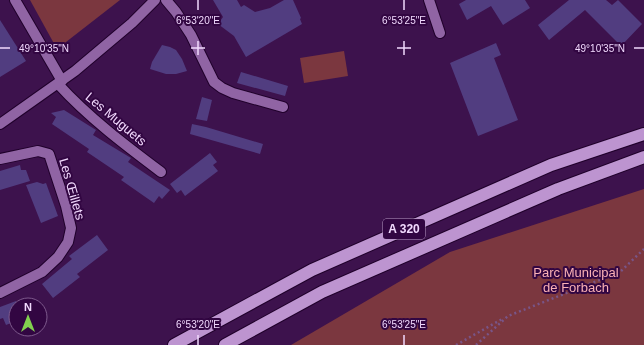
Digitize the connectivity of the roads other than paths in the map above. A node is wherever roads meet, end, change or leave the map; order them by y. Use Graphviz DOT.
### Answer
graph roads {
  1 [pos="15,0"];
  2 [pos="155,0"];
  3 [pos="166,0"];
  4 [pos="429,0"];
  5 [pos="440,32"];
  6 [pos="60,83"];
  7 [pos="283,107"];
  8 [pos="0,124"];
  9 [pos="644,134"];
  10 [pos="644,157"];
  11 [pos="0,159"];
  12 [pos="161,172"];
  13 [pos="0,294"];
  14 [pos="174,345"];
  15 [pos="225,345"];
  1 -- 6 [label="street, Les Muguets"];
  2 -- 6 [label="street"];
  3 -- 7 [label="street"];
  4 -- 5 [label="street"];
  6 -- 8 [label="street"];
  6 -- 12 [label="street, Les Muguets"];
  9 -- 14 [label="highway, A 320"];
  10 -- 15 [label="highway, A 320"];
  11 -- 13 [label="street, Les Œillets"];
}
